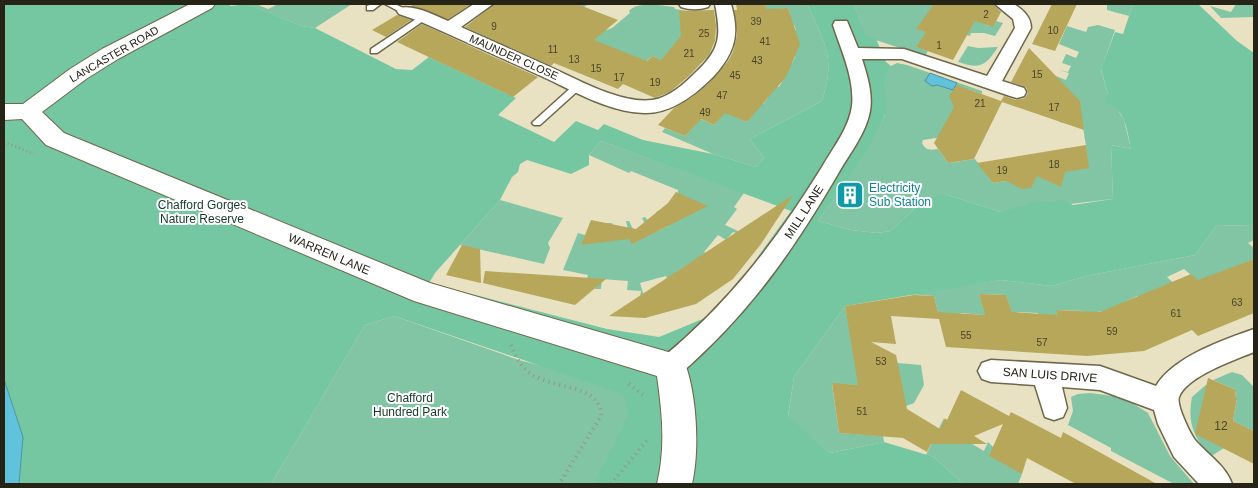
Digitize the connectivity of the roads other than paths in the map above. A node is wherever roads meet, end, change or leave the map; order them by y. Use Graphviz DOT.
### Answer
graph roads {
  1 [pos="205,4"];
  2 [pos="485,4"];
  3 [pos="687,4"];
  4 [pos="702,4"];
  5 [pos="723,4"];
  6 [pos="1002,4"];
  7 [pos="397,7"];
  8 [pos="424,17"];
  9 [pos="840,26"];
  10 [pos="449,28"];
  11 [pos="374,51"];
  12 [pos="852,53"];
  13 [pos="992,83"];
  14 [pos="578,86"];
  15 [pos="1017,92"];
  16 [pos="16,112"];
  17 [pos="537,122"];
  18 [pos="1254,340"];
  19 [pos="671,366"];
  20 [pos="991,370"];
  21 [pos="1046,376"];
  22 [pos="1165,402"];
  23 [pos="1054,408"];
  24 [pos="675,484"];
  25 [pos="1218,484"];
  1 -- 16 [label="street, LANCASTER ROAD"];
  2 -- 10 [label="street, MAUNDER CLOSE"];
  3 -- 4 [label="street"];
  5 -- 14 [label="street, MAUNDER CLOSE"];
  6 -- 13 [label="street"];
  7 -- 8 [label="street, MAUNDER CLOSE"];
  8 -- 10 [label="street, MAUNDER CLOSE"];
  8 -- 11 [label="lane"];
  9 -- 12 [label="street, MILL LANE"];
  10 -- 14 [label="street, MAUNDER CLOSE"];
  12 -- 13 [label="street"];
  12 -- 19 [label="street, MILL LANE"];
  13 -- 15 [label="street"];
  14 -- 17 [label="lane, MAUNDER CLOSE"];
  16 -- 19 [label="street, WARREN LANE"];
  18 -- 22 [label="street"];
  19 -- 24 [label="street"];
  20 -- 21 [label="street, SAN LUIS DRIVE"];
  21 -- 22 [label="street, SAN LUIS DRIVE"];
  21 -- 23 [label="street"];
  22 -- 25 [label="street"];
}
